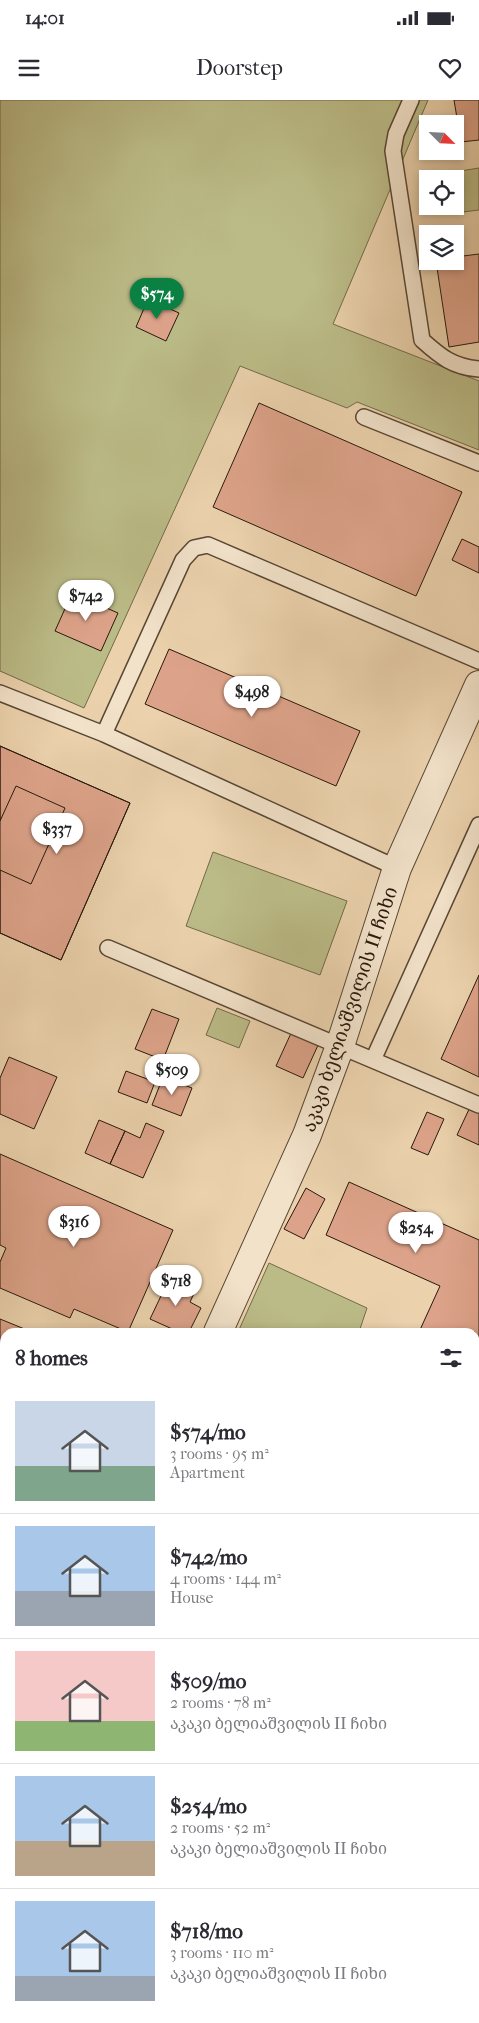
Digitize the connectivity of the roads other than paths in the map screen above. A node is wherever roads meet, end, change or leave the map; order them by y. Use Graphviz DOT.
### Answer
graph roads {
  1 [pos="411,100"];
  2 [pos="479,370"];
  3 [pos="364,417"];
  4 [pos="479,463"];
  5 [pos="479,661"];
  6 [pos="479,685"];
  7 [pos="0,693"];
  8 [pos="104,734"];
  9 [pos="479,825"];
  10 [pos="397,868"];
  11 [pos="108,948"];
  12 [pos="340,1046"];
  13 [pos="373,1060"];
  14 [pos="479,1105"];
  15 [pos="220,1328"];
  1 -- 2 [label="lane"];
  3 -- 4 [label="lane"];
  5 -- 8 [label="lane"];
  6 -- 10 [label="street, აკაკი ბელიაშვილის II ჩიხი"];
  7 -- 8 [label="lane"];
  8 -- 10 [label="lane"];
  9 -- 13 [label="lane"];
  10 -- 12 [label="street, აკაკი ბელიაშვილის II ჩიხი"];
  11 -- 12 [label="lane"];
  12 -- 13 [label="lane"];
  12 -- 15 [label="street, აკაკი ბელიაშვილის II ჩიხი"];
  13 -- 14 [label="lane"];
}
